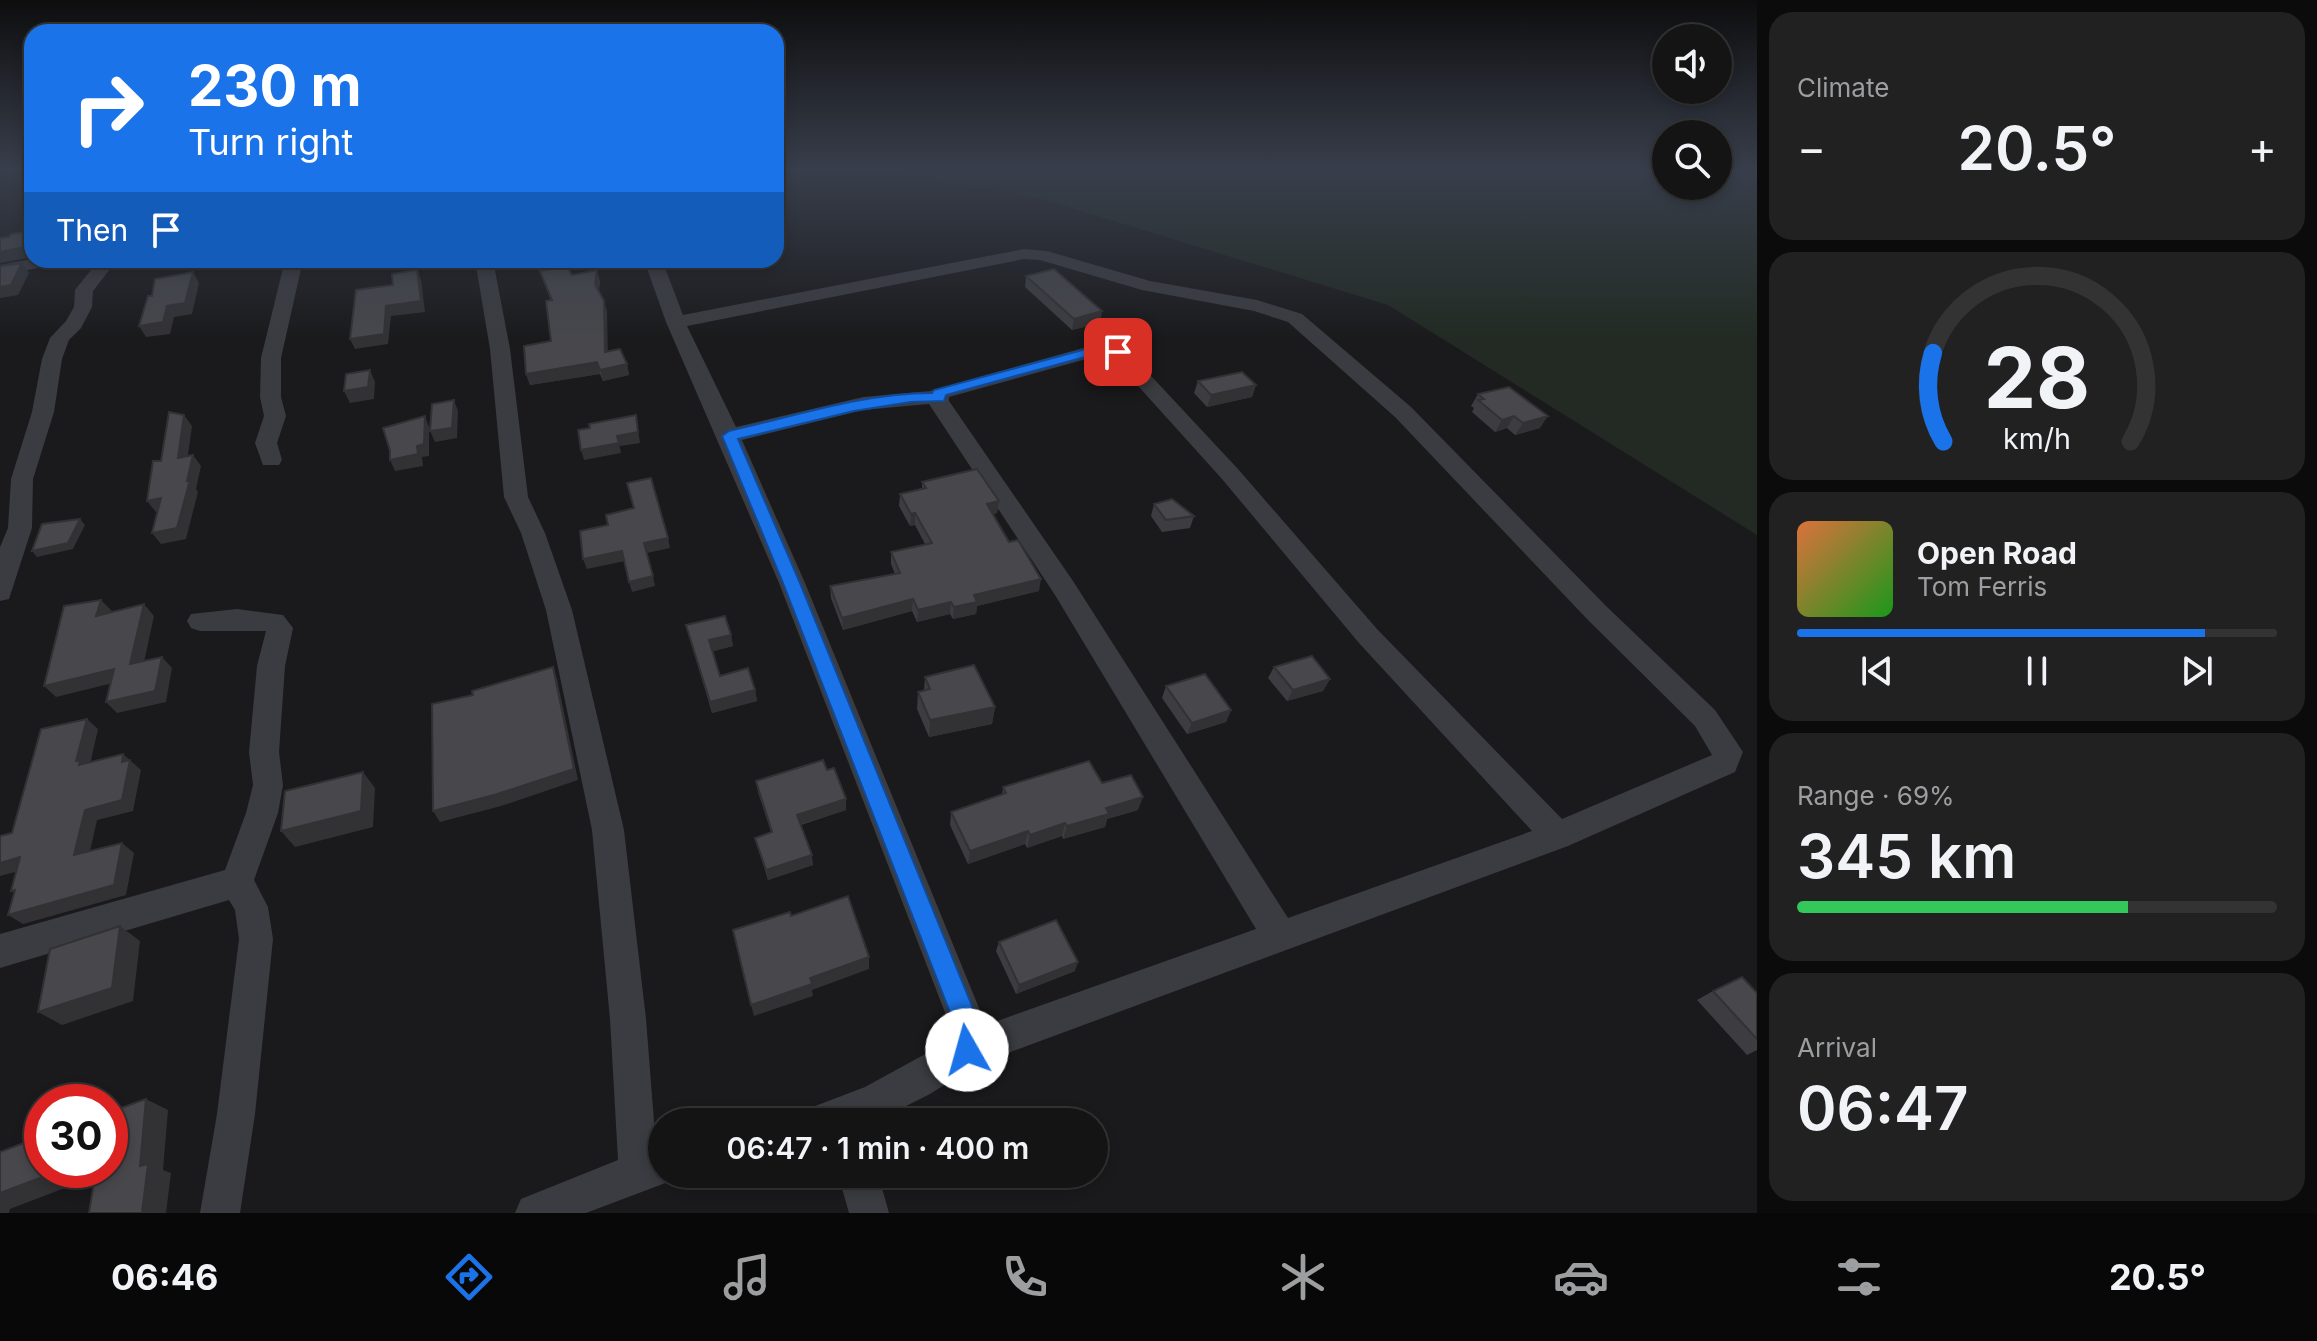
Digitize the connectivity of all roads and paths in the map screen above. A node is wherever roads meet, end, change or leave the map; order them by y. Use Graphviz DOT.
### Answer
graph roads {
  1 [pos="24,266"];
  2 [pos="102,268"];
  3 [pos="292,268"];
  4 [pos="485,268"];
  5 [pos="656,268"];
  6 [pos="0,270"];
  7 [pos="676,322"];
  8 [pos="938,398"];
  9 [pos="729,436"];
  10 [pos="271,460"];
  11 [pos="0,592"];
  12 [pos="200,621"];
  13 [pos="1557,836"];
  14 [pos="237,882"];
  15 [pos="1280,936"];
  16 [pos="0,951"];
  17 [pos="967,1050"];
  18 [pos="858,1108"];
  19 [pos="648,1154"];
  20 [pos="648,1169"];
  21 [pos="862,1188"];
  22 [pos="220,1213"];
  23 [pos="535,1213"];
  24 [pos="869,1213"];
  1 -- 6 [label="street"];
  2 -- 11 [label="street"];
  3 -- 10 [label="street"];
  4 -- 19 [label="street"];
  5 -- 7 [label="street"];
  7 -- 9 [label="street"];
  7 -- 13 [label="street"];
  8 -- 9 [label="street"];
  8 -- 13 [label="street"];
  8 -- 15 [label="street"];
  9 -- 17 [label="street"];
  12 -- 14 [label="street"];
  13 -- 15 [label="street"];
  14 -- 16 [label="street"];
  14 -- 22 [label="street"];
  15 -- 17 [label="street"];
  17 -- 18 [label="street"];
  20 -- 23 [label="street"];
  21 -- 24 [label="street"];
}
